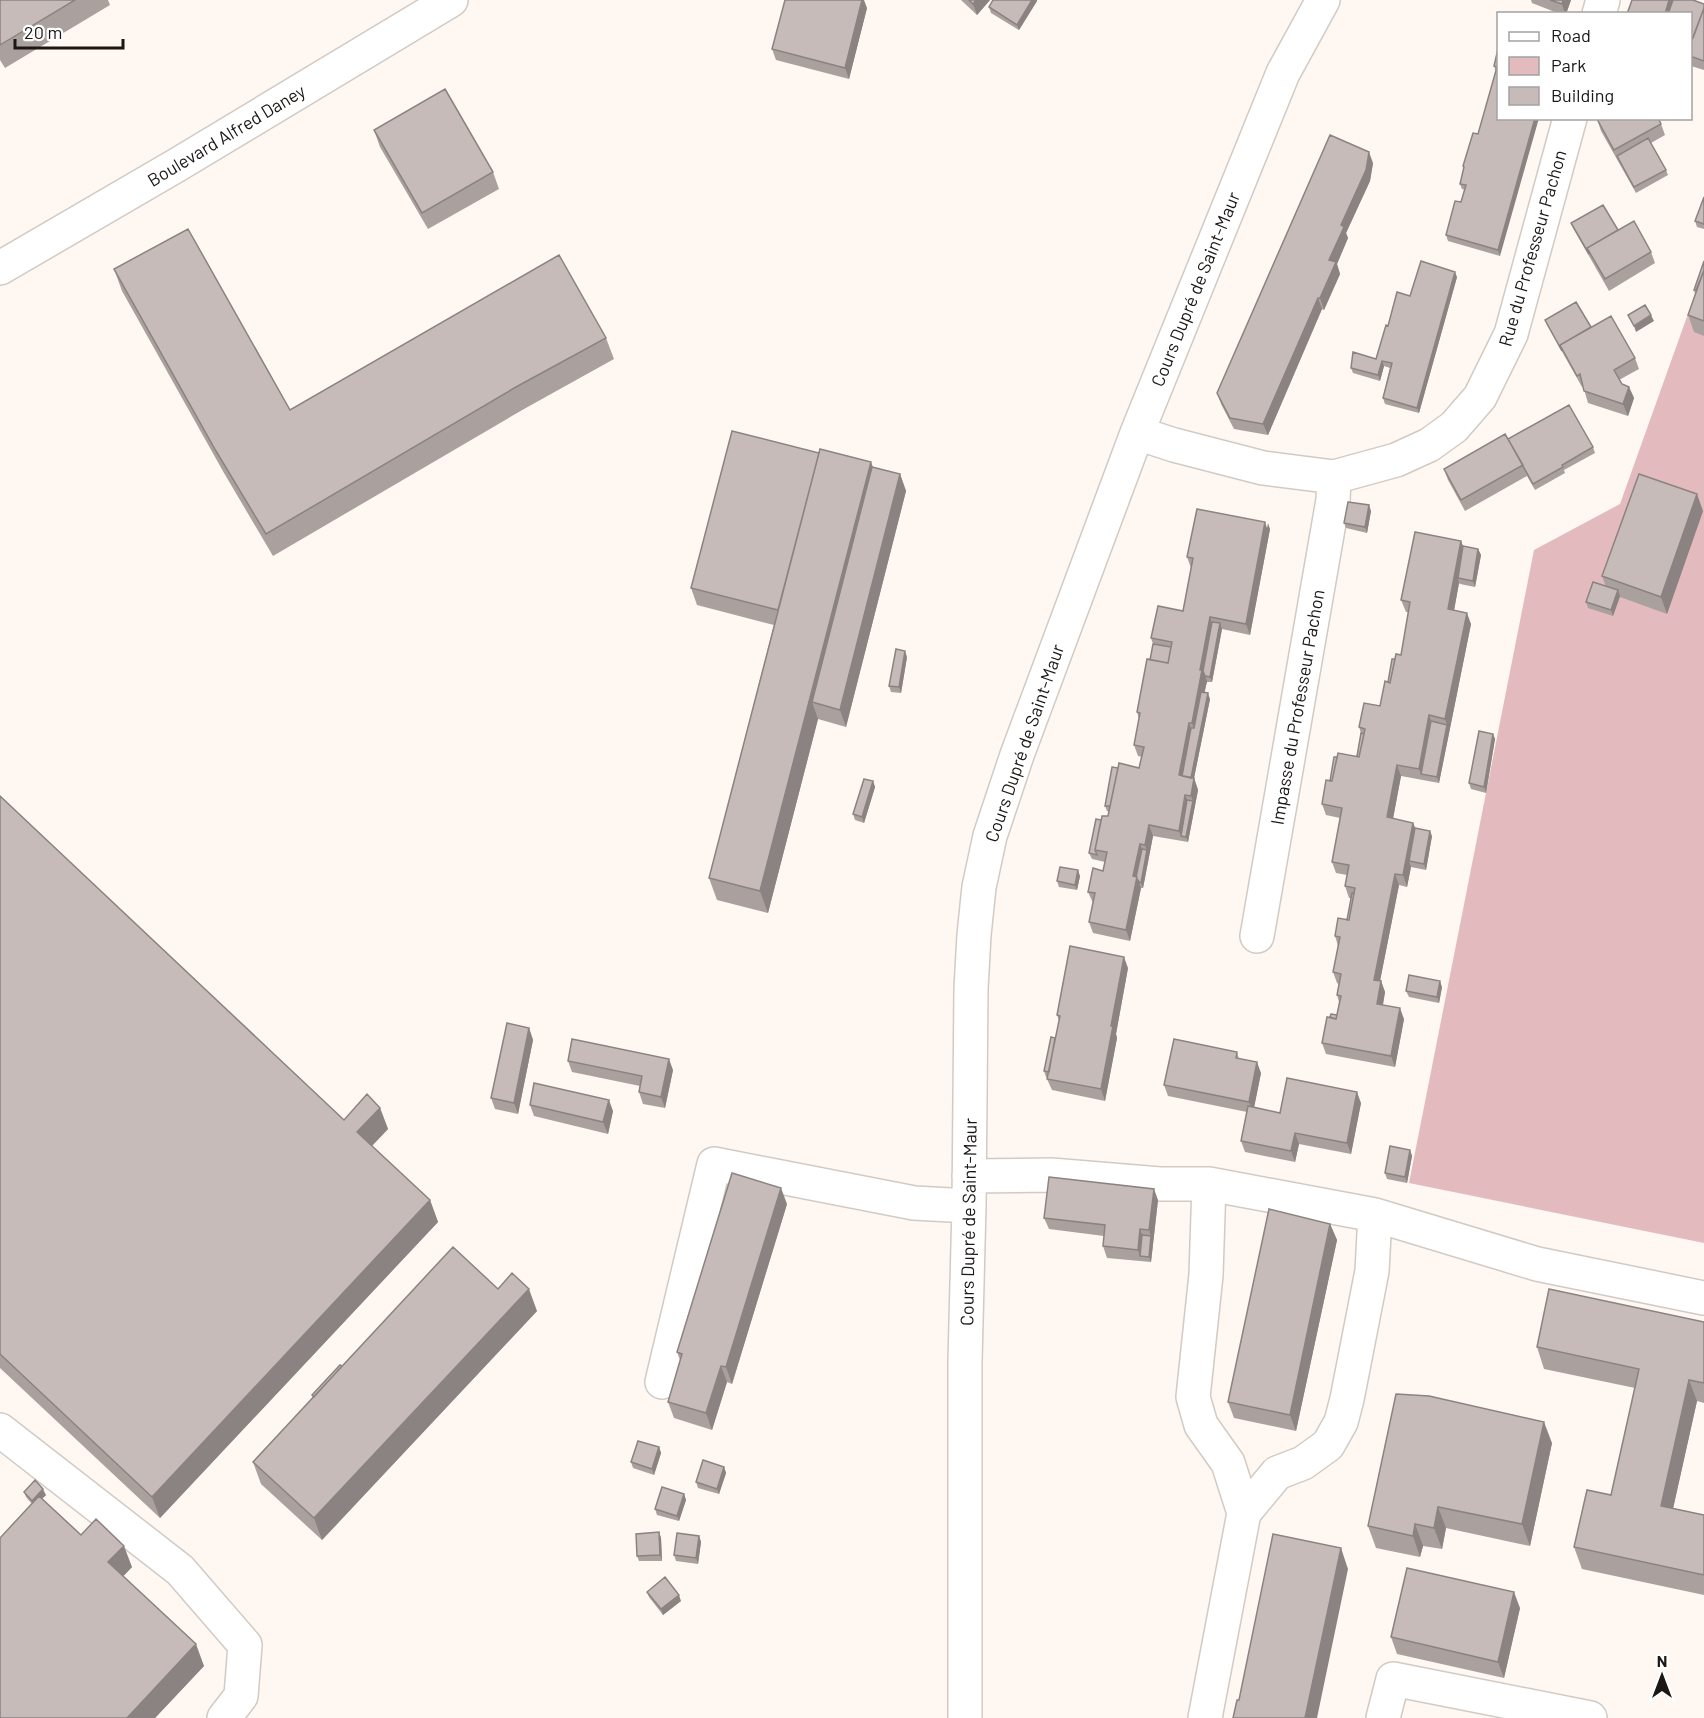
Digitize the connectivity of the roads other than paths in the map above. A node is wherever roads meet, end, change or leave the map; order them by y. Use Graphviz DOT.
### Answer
graph roads {
  1 [pos="451,0"];
  2 [pos="1323,0"];
  3 [pos="1569,120"];
  4 [pos="0,268"];
  5 [pos="1137,433"];
  6 [pos="1334,477"];
  7 [pos="1257,936"];
  8 [pos="1209,1184"];
  9 [pos="969,1191"];
  10 [pos="1375,1215"];
  11 [pos="1704,1298"];
  12 [pos="662,1382"];
  13 [pos="0,1430"];
  14 [pos="1244,1513"];
  15 [pos="224,1718"];
  16 [pos="965,1718"];
  17 [pos="1205,1718"];
  18 [pos="1383,1718"];
  19 [pos="1590,1718"];
  1 -- 4 [label="street, Boulevard Alfred Daney"];
  2 -- 5 [label="street, Cours Dupré de Saint-Maur"];
  3 -- 6 [label="street, Rue du Professeur Pachon"];
  5 -- 6 [label="street, Rue du Professeur Pachon"];
  5 -- 9 [label="street, Cours Dupré de Saint-Maur"];
  6 -- 7 [label="street, Impasse du Professeur Pachon"];
  8 -- 9 [label="street"];
  8 -- 10 [label="street"];
  8 -- 14 [label="street"];
  9 -- 12 [label="street"];
  9 -- 16 [label="street, Cours Dupré de Saint-Maur"];
  10 -- 11 [label="street"];
  10 -- 14 [label="street"];
  13 -- 15 [label="street"];
  14 -- 17 [label="street"];
  18 -- 19 [label="street"];
}
